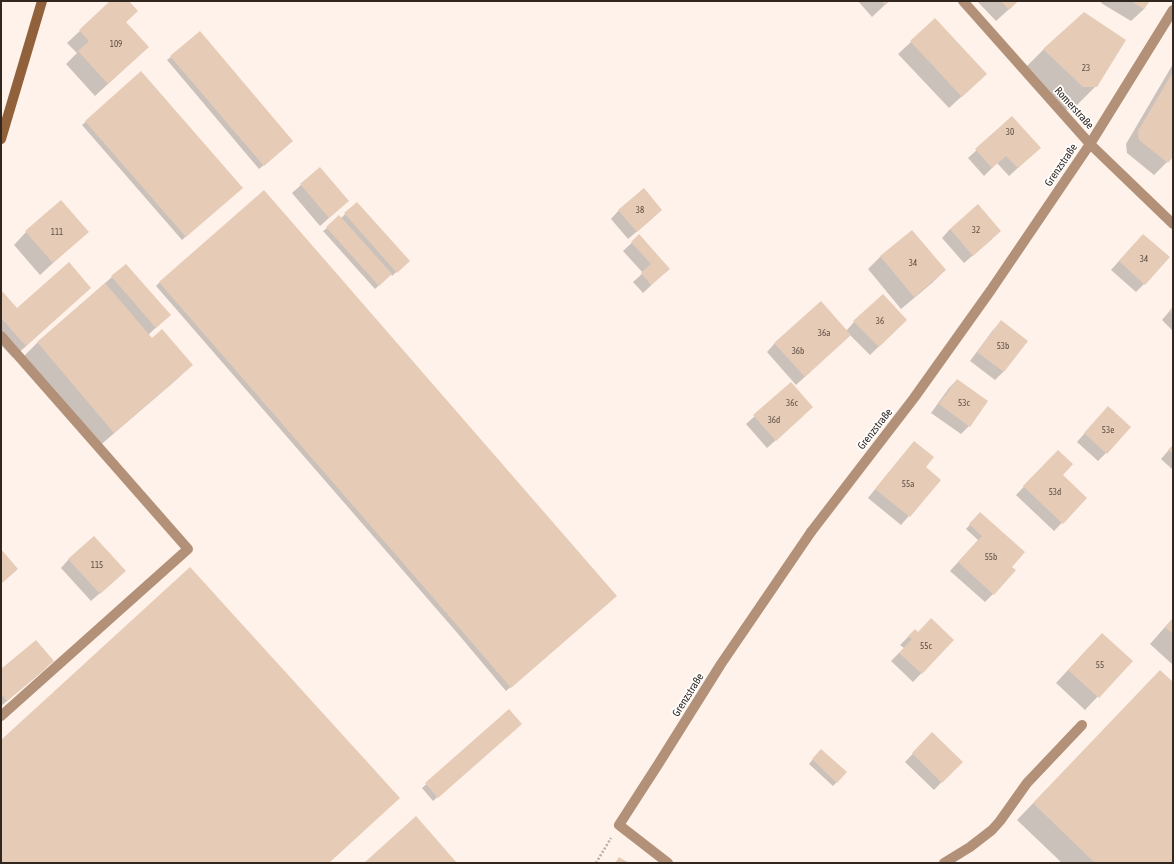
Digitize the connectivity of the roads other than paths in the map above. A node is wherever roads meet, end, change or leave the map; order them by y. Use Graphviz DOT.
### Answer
graph roads {
  1 [pos="42,1"];
  2 [pos="964,1"];
  3 [pos="1173,10"];
  4 [pos="1,139"];
  5 [pos="1090,144"];
  6 [pos="1173,224"];
  7 [pos="1,336"];
  8 [pos="1,716"];
  9 [pos="1082,725"];
  10 [pos="668,863"];
  11 [pos="944,863"];
  1 -- 4 [label="main road"];
  2 -- 5 [label="street, Romerstraße"];
  3 -- 5 [label="street, Grenzstraße"];
  5 -- 6 [label="street, Romerstraße"];
  5 -- 10 [label="street, Grenzstraße"];
  7 -- 8 [label="street"];
  9 -- 11 [label="street"];
}
